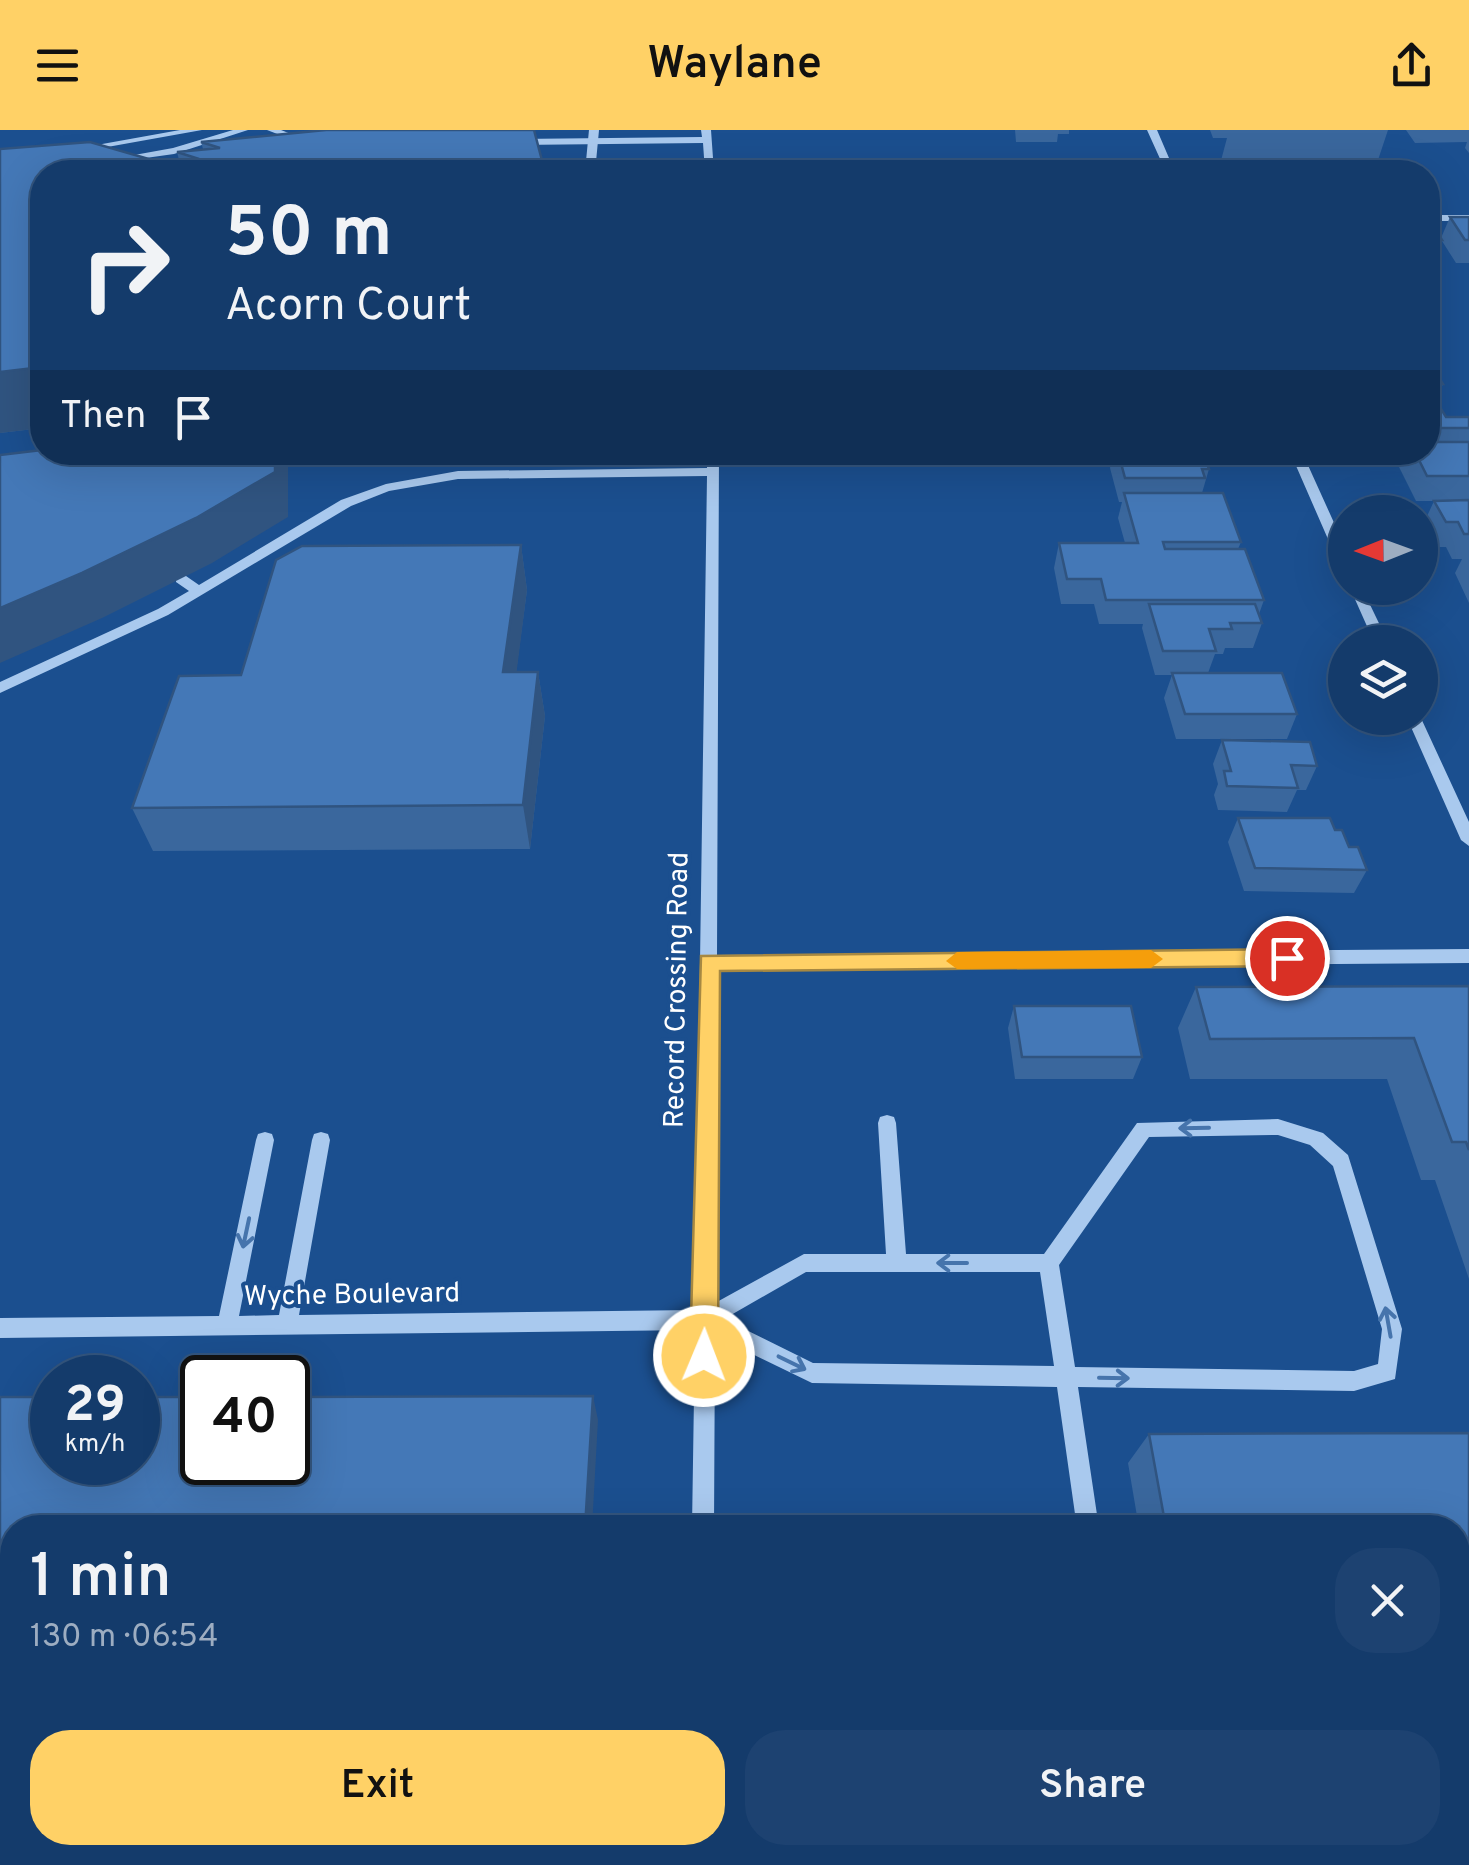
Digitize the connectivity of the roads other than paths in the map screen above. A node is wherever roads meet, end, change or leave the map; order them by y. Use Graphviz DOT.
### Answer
graph roads {
  1 [pos="198,130"];
  2 [pos="243,130"];
  3 [pos="272,130"];
  4 [pos="594,130"];
  5 [pos="1152,130"];
  6 [pos="706,135"];
  7 [pos="523,136"];
  8 [pos="316,142"];
  9 [pos="503,142"];
  10 [pos="83,160"];
  11 [pos="109,160"];
  12 [pos="591,160"];
  13 [pos="709,160"];
  14 [pos="1166,160"];
  15 [pos="1440,218"];
  16 [pos="1469,218"];
  17 [pos="659,465"];
  18 [pos="713,465"];
  19 [pos="1302,465"];
  20 [pos="1328,524"];
  21 [pos="181,579"];
  22 [pos="200,592"];
  23 [pos="0,688"];
  24 [pos="1422,735"];
  25 [pos="1469,840"];
  26 [pos="1469,956"];
  27 [pos="709,962"];
  28 [pos="887,1123"];
  29 [pos="265,1140"];
  30 [pos="320,1140"];
  31 [pos="1049,1262"];
  32 [pos="897,1263"];
  33 [pos="704,1320"];
  34 [pos="227,1325"];
  35 [pos="288,1325"];
  36 [pos="0,1328"];
  37 [pos="1066,1378"];
  38 [pos="703,1515"];
  39 [pos="1086,1515"];
  1 -- 10 [label="street"];
  2 -- 11 [label="street"];
  3 -- 8 [label="street"];
  4 -- 12 [label="street, bridge"];
  5 -- 14 [label="street"];
  6 -- 7 [label="street"];
  6 -- 13 [label="street"];
  7 -- 9 [label="street"];
  15 -- 16 [label="street"];
  17 -- 22 [label="street"];
  18 -- 27 [label="street, Record Crossing Road"];
  19 -- 20 [label="street"];
  21 -- 22 [label="street"];
  22 -- 23 [label="street"];
  24 -- 25 [label="street"];
  26 -- 27 [label="street"];
  27 -- 33 [label="street, Record Crossing Road"];
  28 -- 32 [label="street"];
  29 -- 34 [label="street, one-way"];
  30 -- 35 [label="street"];
  31 -- 32 [label="street, one-way"];
  31 -- 37 [label="street"];
  37 -- 31 [label="street, one-way"];
  32 -- 33 [label="street"];
  33 -- 35 [label="street, Wyche Boulevard"];
  33 -- 37 [label="street, one-way"];
  33 -- 38 [label="street, Record Crossing Road"];
  34 -- 35 [label="street, Wyche Boulevard"];
  34 -- 36 [label="street, Wyche Boulevard"];
  37 -- 39 [label="street"];
}
